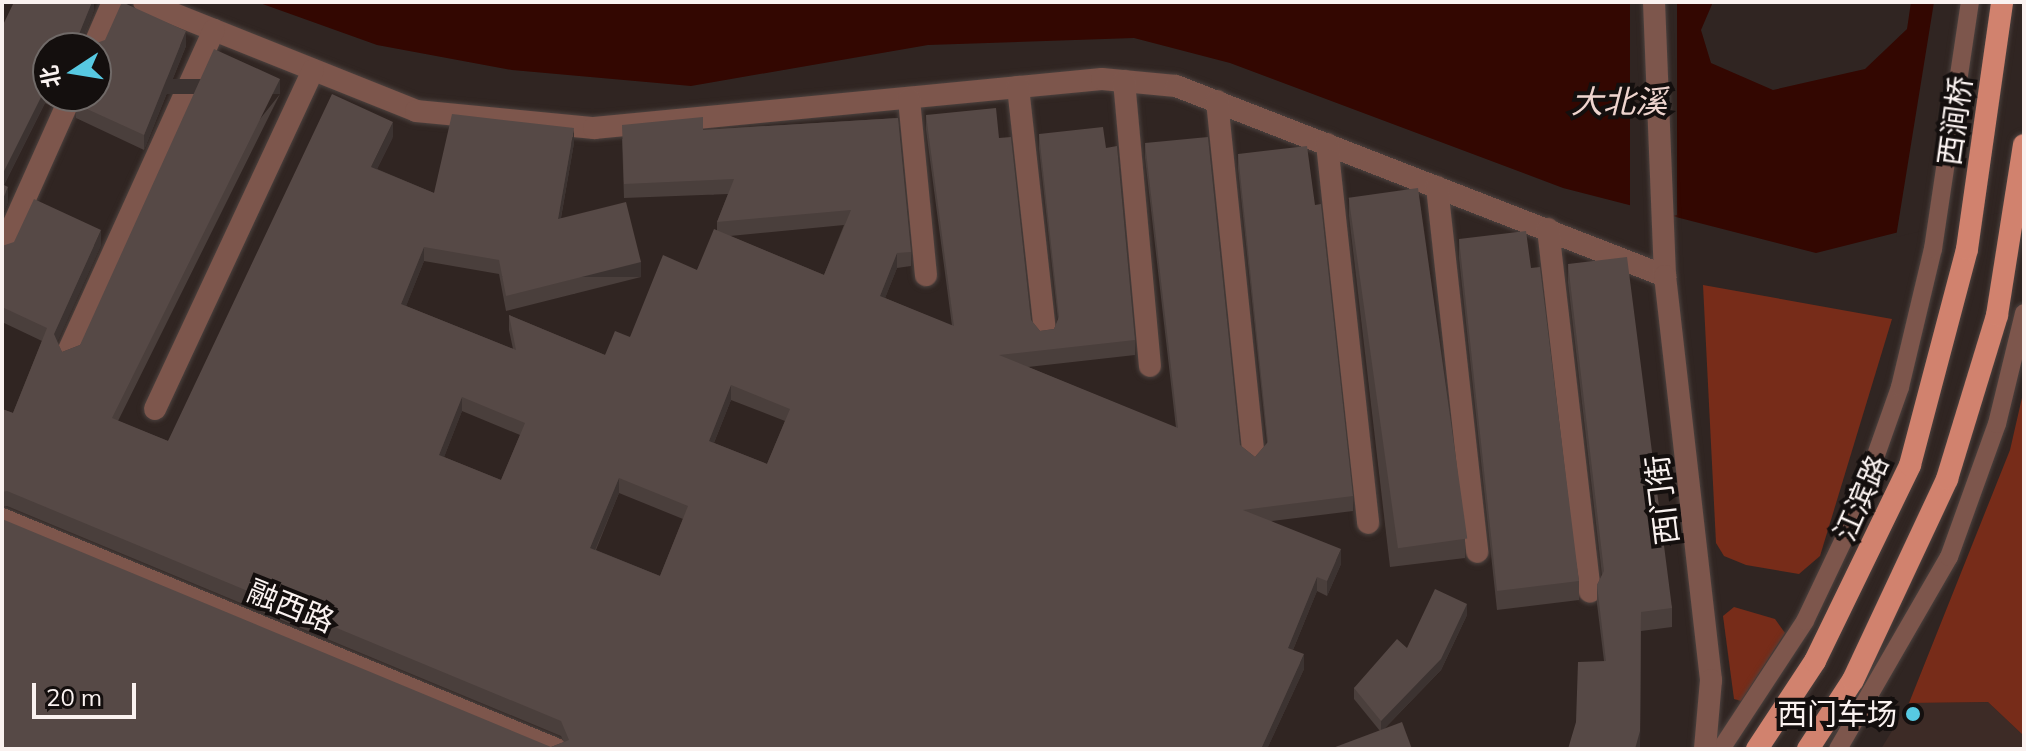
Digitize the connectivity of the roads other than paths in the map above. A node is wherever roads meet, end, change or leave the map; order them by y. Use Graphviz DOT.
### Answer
graph roads {
  1 [pos="113,2"];
  2 [pos="144,2"];
  3 [pos="1654,2"];
  4 [pos="1970,2"];
  5 [pos="2002,2"];
  6 [pos="214,30"];
  7 [pos="100,32"];
  8 [pos="313,70"];
  9 [pos="1124,81"];
  10 [pos="1018,87"];
  11 [pos="909,99"];
  12 [pos="1217,101"];
  13 [pos="64,112"];
  14 [pos="1327,144"];
  15 [pos="2024,145"];
  16 [pos="1437,187"];
  17 [pos="1548,229"];
  18 [pos="1967,249"];
  19 [pos="2,250"];
  20 [pos="926,275"];
  21 [pos="1665,276"];
  22 [pos="2024,313"];
  23 [pos="1045,333"];
  24 [pos="67,354"];
  25 [pos="1150,366"];
  26 [pos="155,409"];
  27 [pos="1254,458"];
  28 [pos="2,519"];
  29 [pos="1368,523"];
  30 [pos="1477,552"];
  31 [pos="1590,592"];
  32 [pos="556,749"];
  33 [pos="1705,749"];
  34 [pos="1721,749"];
  35 [pos="1757,749"];
  36 [pos="1808,749"];
  37 [pos="1838,749"];
  1 -- 7 [label="street"];
  2 -- 6 [label="street"];
  3 -- 21 [label="street, 西门街"];
  4 -- 34 [label="lane"];
  5 -- 18 [label="main road, 西涧桥"];
  6 -- 8 [label="street"];
  6 -- 24 [label="street"];
  8 -- 11 [label="street"];
  8 -- 26 [label="street"];
  9 -- 10 [label="street"];
  9 -- 12 [label="street"];
  9 -- 25 [label="street"];
  10 -- 11 [label="street"];
  10 -- 23 [label="street"];
  11 -- 20 [label="street"];
  12 -- 14 [label="street"];
  12 -- 27 [label="street"];
  13 -- 19 [label="street"];
  14 -- 16 [label="street"];
  14 -- 29 [label="street"];
  15 -- 36 [label="main road"];
  16 -- 17 [label="street"];
  16 -- 30 [label="street"];
  17 -- 21 [label="street"];
  17 -- 31 [label="street"];
  18 -- 35 [label="main road, 江滨路"];
  21 -- 33 [label="street, 西门街"];
  22 -- 37 [label="lane"];
  28 -- 32 [label="street, 融西路"];
}
